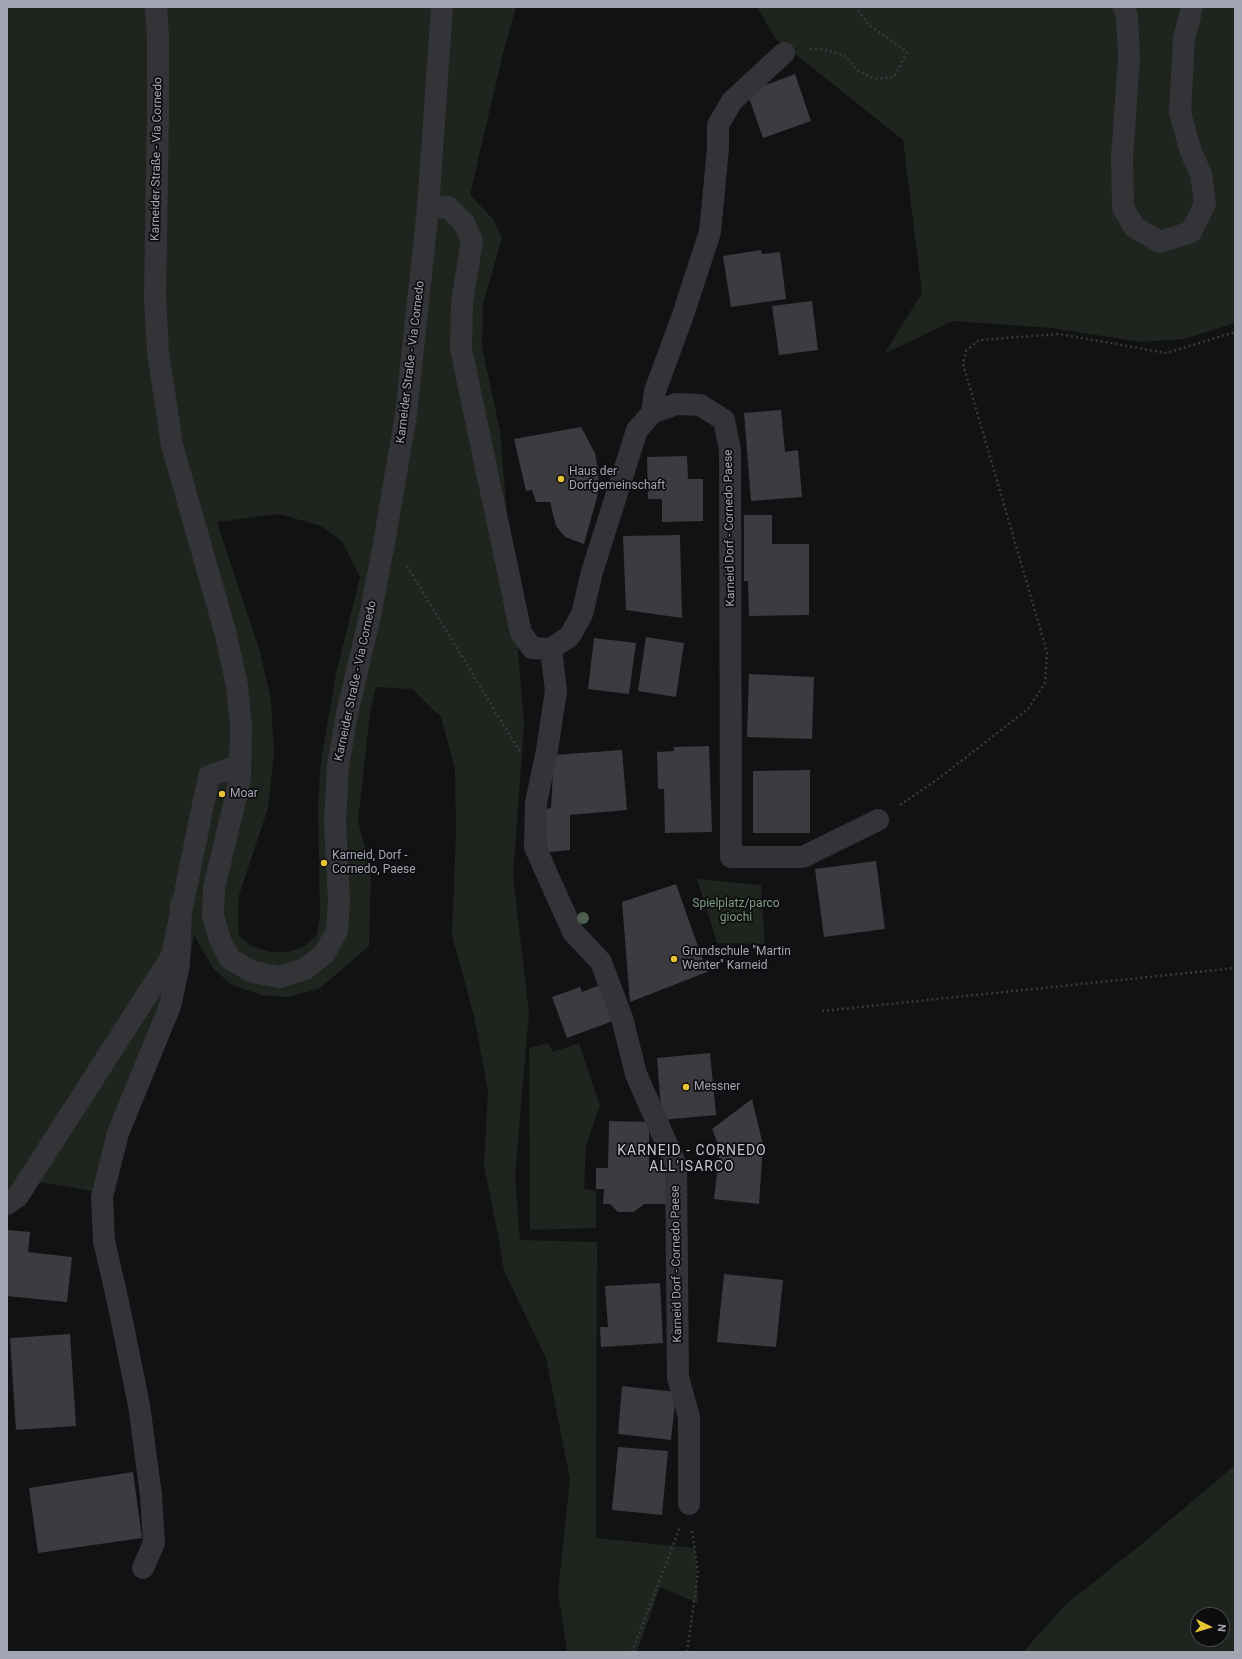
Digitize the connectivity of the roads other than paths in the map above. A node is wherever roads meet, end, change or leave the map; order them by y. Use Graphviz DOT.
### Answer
graph roads {
  1 [pos="156,7"];
  2 [pos="442,7"];
  3 [pos="1124,7"];
  4 [pos="1192,7"];
  5 [pos="784,53"];
  6 [pos="428,208"];
  7 [pos="652,413"];
  8 [pos="551,649"];
  9 [pos="240,765"];
  10 [pos="878,820"];
  11 [pos="181,906"];
  12 [pos="7,1204"];
  13 [pos="688,1504"];
  14 [pos="143,1568"];
  1 -- 9 [label="street, Karneider Straße - Via Cornedo"];
  2 -- 6 [label="street, Karneider Straße - Via Cornedo"];
  3 -- 4 [label="street"];
  5 -- 7 [label="street"];
  6 -- 8 [label="street"];
  6 -- 9 [label="street, Karneider Straße - Via Cornedo"];
  7 -- 8 [label="street, Karneid Dorf - Cornedo Paese"];
  7 -- 10 [label="street, Karneid Dorf - Cornedo Paese"];
  8 -- 13 [label="street, Karneid Dorf - Cornedo Paese"];
  9 -- 11 [label="street"];
  11 -- 12 [label="street"];
  11 -- 14 [label="street"];
}
